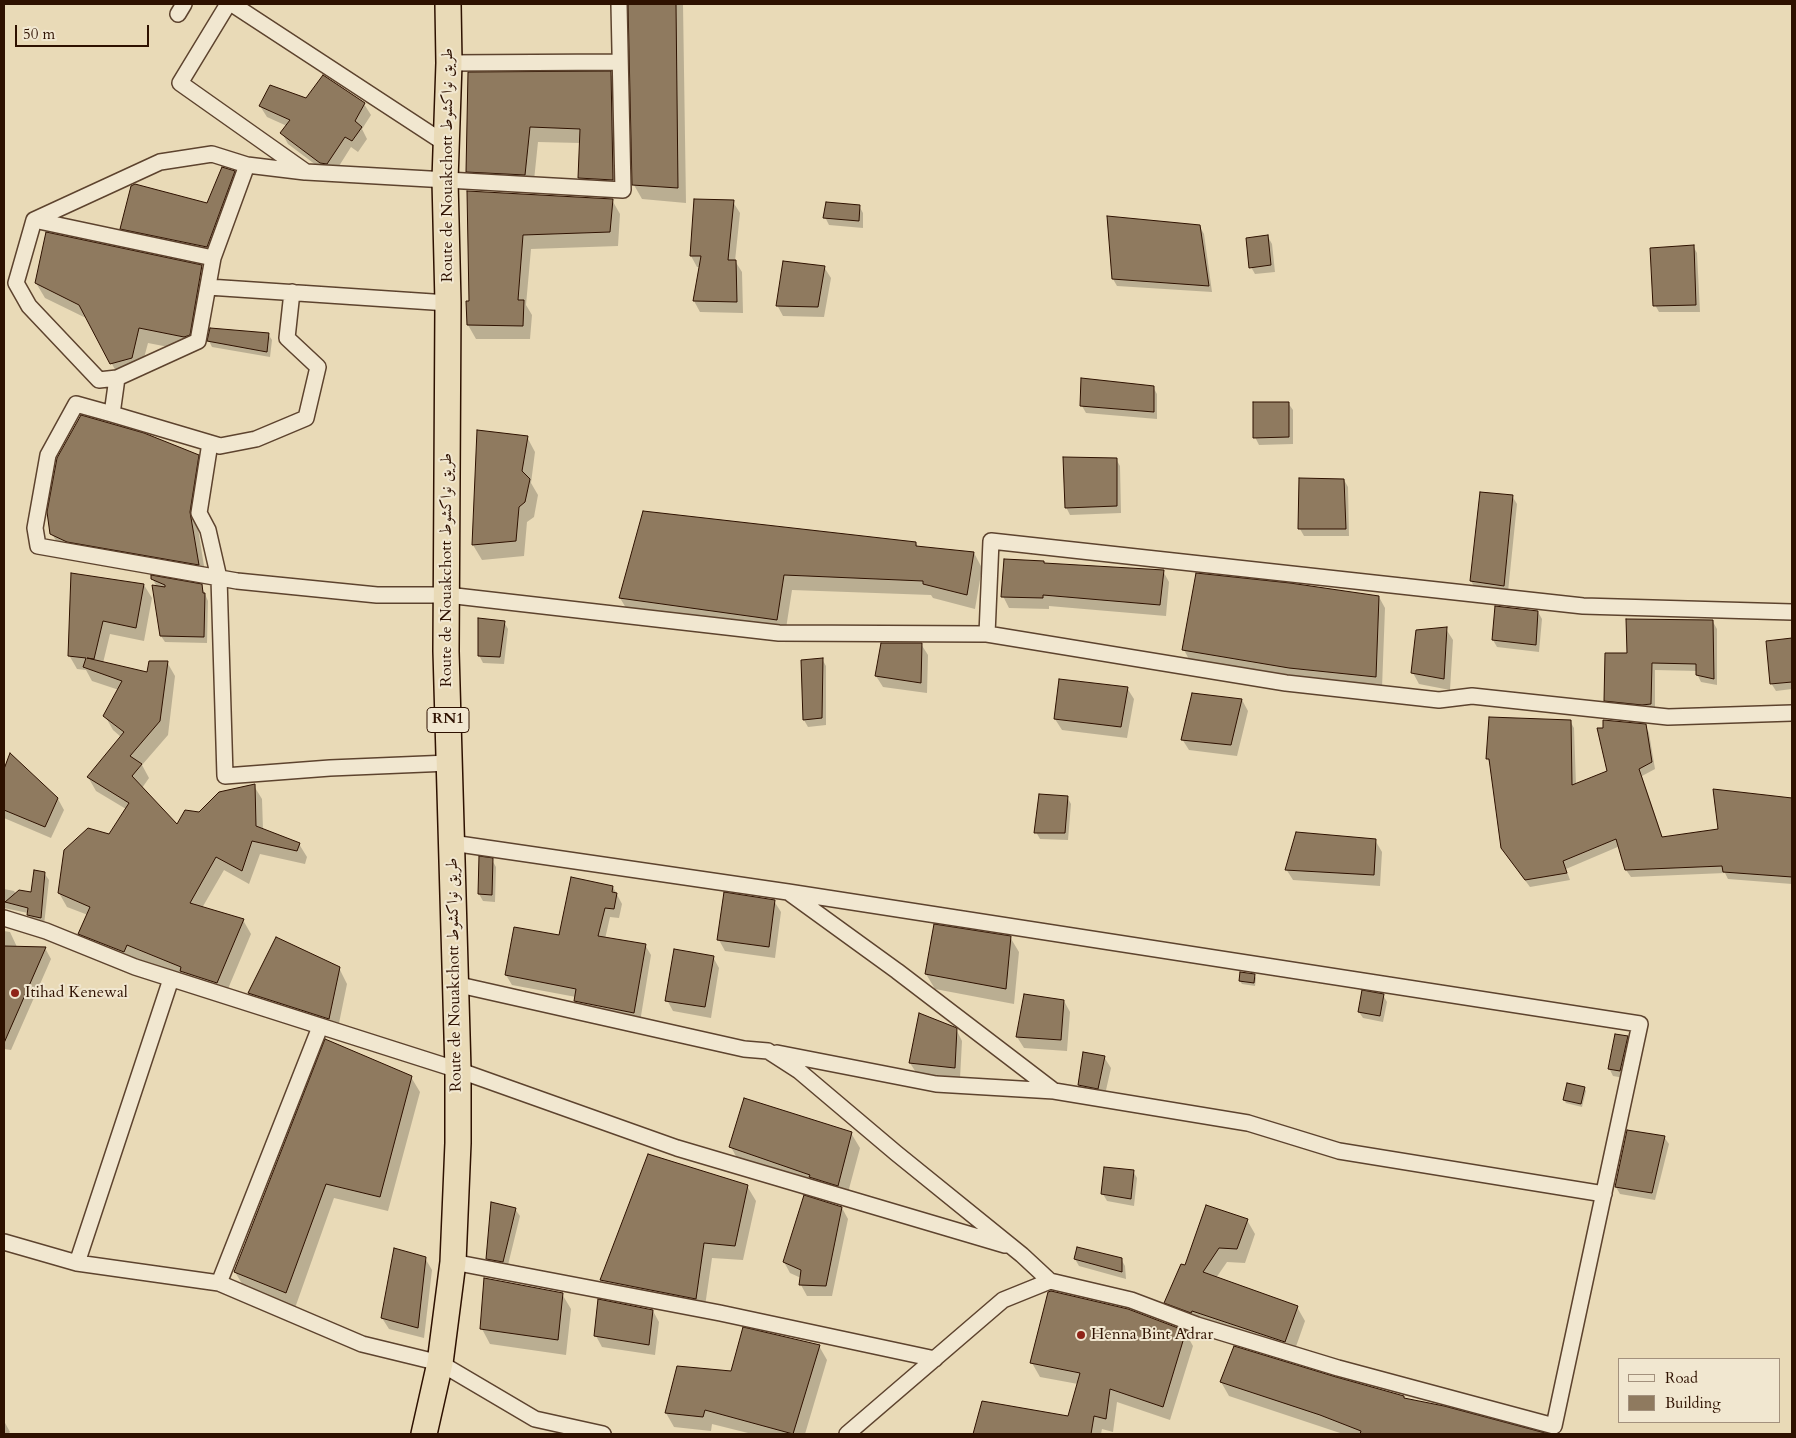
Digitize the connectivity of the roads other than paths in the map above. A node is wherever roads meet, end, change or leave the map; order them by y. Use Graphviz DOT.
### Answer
graph roads {
  1 [pos="228,4"];
  2 [pos="232,4"];
  3 [pos="448,4"];
  4 [pos="619,4"];
  5 [pos="620,62"];
  6 [pos="449,63"];
  7 [pos="446,144"];
  8 [pos="247,165"];
  9 [pos="306,172"];
  10 [pos="445,180"];
  11 [pos="34,220"];
  12 [pos="213,258"];
  13 [pos="208,287"];
  14 [pos="292,292"];
  15 [pos="448,303"];
  16 [pos="117,378"];
  17 [pos="112,414"];
  18 [pos="210,443"];
  19 [pos="219,578"];
  20 [pos="447,595"];
  21 [pos="1792,612"];
  22 [pos="988,634"];
  23 [pos="1792,713"];
  24 [pos="449,763"];
  25 [pos="452,843"];
  26 [pos="788,892"];
  27 [pos="4,918"];
  28 [pos="171,979"];
  29 [pos="455,984"];
  30 [pos="320,1027"];
  31 [pos="768,1051"];
  32 [pos="458,1070"];
  33 [pos="1054,1092"];
  34 [pos="1604,1194"];
  35 [pos="4,1242"];
  36 [pos="1012,1247"];
  37 [pos="454,1262"];
  38 [pos="77,1263"];
  39 [pos="1050,1281"];
  40 [pos="219,1284"];
  41 [pos="935,1358"];
  42 [pos="440,1363"];
  43 [pos="424,1434"];
  44 [pos="603,1434"];
  45 [pos="847,1434"];
  1 -- 9 [label="street"];
  2 -- 7 [label="street"];
  3 -- 6 [label="highway, Route de Nouakchott طريق نواكشوط / RN1"];
  4 -- 5 [label="street"];
  5 -- 6 [label="street"];
  5 -- 10 [label="street"];
  6 -- 7 [label="highway, Route de Nouakchott طريق نواكشوط / RN1"];
  7 -- 10 [label="highway, Route de Nouakchott طريق نواكشوط / RN1"];
  8 -- 9 [label="street"];
  8 -- 11 [label="street"];
  8 -- 12 [label="street"];
  9 -- 10 [label="street"];
  10 -- 15 [label="highway, Route de Nouakchott طريق نواكشوط / RN1"];
  11 -- 12 [label="street"];
  11 -- 16 [label="street"];
  12 -- 13 [label="street"];
  13 -- 14 [label="street"];
  13 -- 16 [label="street"];
  14 -- 15 [label="street"];
  14 -- 18 [label="street"];
  15 -- 20 [label="highway, Route de Nouakchott طريق نواكشوط / RN1"];
  16 -- 17 [label="street"];
  17 -- 18 [label="street"];
  17 -- 19 [label="street"];
  18 -- 19 [label="street"];
  19 -- 20 [label="street"];
  19 -- 24 [label="street"];
  20 -- 22 [label="street"];
  20 -- 24 [label="highway, Route de Nouakchott طريق نواكشوط / RN1"];
  21 -- 22 [label="street"];
  22 -- 23 [label="street"];
  24 -- 25 [label="highway, Route de Nouakchott طريق نواكشوط / RN1"];
  25 -- 26 [label="street"];
  25 -- 29 [label="highway, Route de Nouakchott طريق نواكشوط / RN1"];
  26 -- 33 [label="street"];
  26 -- 34 [label="street"];
  27 -- 28 [label="street"];
  28 -- 30 [label="street"];
  28 -- 38 [label="street"];
  29 -- 31 [label="street"];
  29 -- 32 [label="highway, Route de Nouakchott طريق نواكشوط / RN1"];
  30 -- 32 [label="street"];
  30 -- 40 [label="street"];
  31 -- 33 [label="street"];
  31 -- 36 [label="street"];
  32 -- 36 [label="street"];
  32 -- 37 [label="highway, Route de Nouakchott طريق نواكشوط / RN1"];
  33 -- 34 [label="street"];
  34 -- 39 [label="street"];
  35 -- 38 [label="street"];
  36 -- 39 [label="street"];
  37 -- 41 [label="street"];
  37 -- 42 [label="highway, Route de Nouakchott طريق نواكشوط / RN1"];
  38 -- 40 [label="street"];
  39 -- 41 [label="street"];
  40 -- 42 [label="street"];
  41 -- 45 [label="street"];
  42 -- 43 [label="highway, Route de Nouakchott طريق نواكشوط / RN1"];
  42 -- 44 [label="street"];
}
